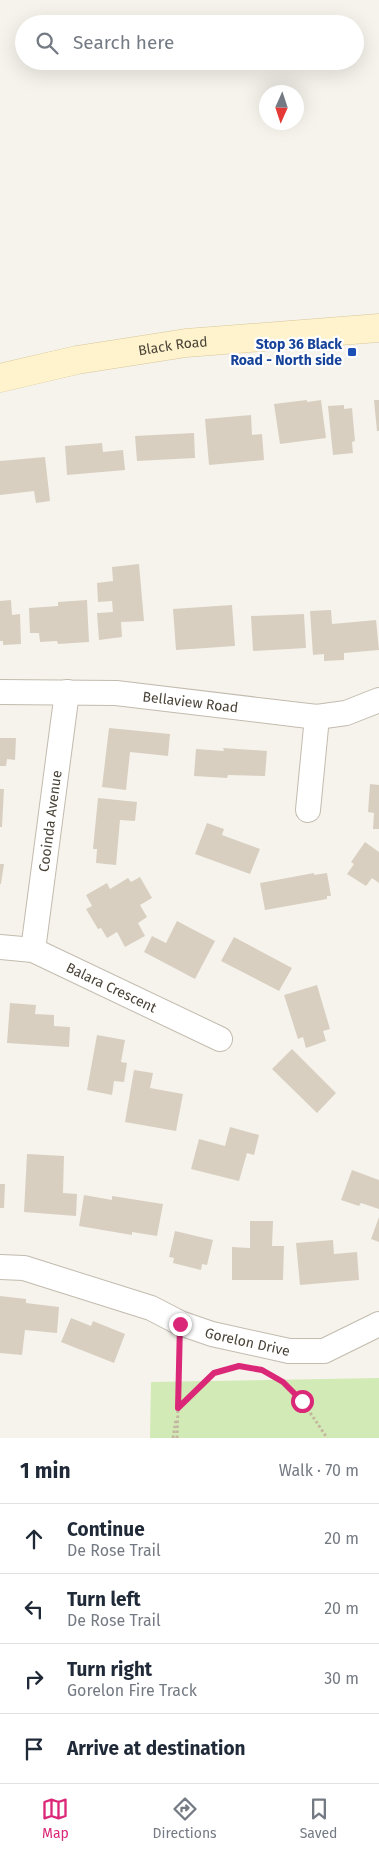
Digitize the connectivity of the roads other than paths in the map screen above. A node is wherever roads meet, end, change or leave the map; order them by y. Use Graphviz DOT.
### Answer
graph roads {
  1 [pos="379,328"];
  2 [pos="0,378"];
  3 [pos="0,692"];
  4 [pos="67,692"];
  5 [pos="379,700"];
  6 [pos="317,717"];
  7 [pos="308,810"];
  8 [pos="0,947"];
  9 [pos="33,950"];
  10 [pos="220,1039"];
  11 [pos="0,1267"];
  12 [pos="379,1324"];
  1 -- 2 [label="main road, Black Road"];
  3 -- 4 [label="street, Bellaview Road"];
  4 -- 6 [label="street, Bellaview Road"];
  4 -- 9 [label="street, Cooinda Avenue"];
  5 -- 6 [label="street, Bellaview Road"];
  6 -- 7 [label="street"];
  8 -- 9 [label="street, Balara Crescent"];
  9 -- 10 [label="street, Balara Crescent"];
  11 -- 12 [label="street, Gorelon Drive"];
}
